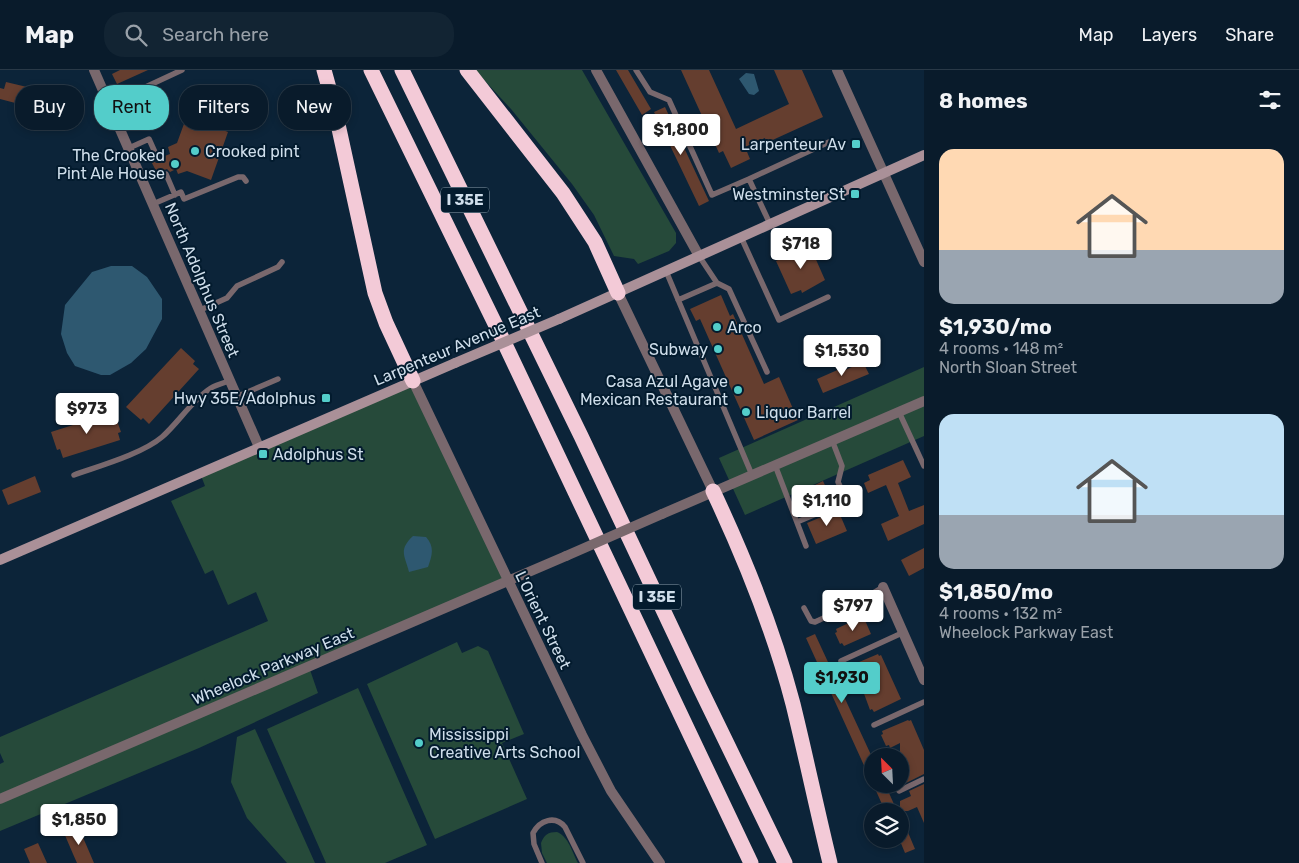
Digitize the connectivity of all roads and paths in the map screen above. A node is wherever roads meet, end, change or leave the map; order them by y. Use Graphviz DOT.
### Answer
graph roads {
  1 [pos="182,70"];
  2 [pos="324,70"];
  3 [pos="371,70"];
  4 [pos="402,70"];
  5 [pos="467,70"];
  6 [pos="596,70"];
  7 [pos="636,70"];
  8 [pos="837,70"];
  9 [pos="96,71"];
  10 [pos="102,85"];
  11 [pos="150,85"];
  12 [pos="121,130"];
  13 [pos="829,142"];
  14 [pos="129,148"];
  15 [pos="924,155"];
  16 [pos="158,159"];
  17 [pos="166,174"];
  18 [pos="884,174"];
  19 [pos="749,179"];
  20 [pos="246,181"];
  21 [pos="174,195"];
  22 [pos="153,204"];
  23 [pos="770,224"];
  24 [pos="741,237"];
  25 [pos="699,256"];
  26 [pos="282,262"];
  27 [pos="924,262"];
  28 [pos="666,271"];
  29 [pos="717,282"];
  30 [pos="618,293"];
  31 [pos="828,297"];
  32 [pos="678,300"];
  33 [pos="198,311"];
  34 [pos="767,372"];
  35 [pos="278,380"];
  36 [pos="229,381"];
  37 [pos="413,381"];
  38 [pos="236,397"];
  39 [pos="924,401"];
  40 [pos="899,412"];
  41 [pos="832,440"];
  42 [pos="259,447"];
  43 [pos="775,465"];
  44 [pos="924,466"];
  45 [pos="74,475"];
  46 [pos="752,475"];
  47 [pos="713,491"];
  48 [pos="797,522"];
  49 [pos="806,546"];
  50 [pos="0,560"];
  51 [pos="508,581"];
  52 [pos="883,587"];
  53 [pos="804,608"];
  54 [pos="902,633"];
  55 [pos="841,661"];
  56 [pos="924,680"];
  57 [pos="924,702"];
  58 [pos="874,724"];
  59 [pos="924,780"];
  60 [pos="909,787"];
  61 [pos="0,799"];
  62 [pos="542,863"];
  63 [pos="583,863"];
  64 [pos="660,863"];
  65 [pos="751,863"];
  66 [pos="785,863"];
  67 [pos="830,863"];
  1 -- 11 [label="lane"];
  2 -- 37 [label="highway"];
  3 -- 65 [label="highway, I 35E"];
  4 -- 66 [label="highway, I 35E"];
  5 -- 30 [label="highway"];
  6 -- 25 [label="street"];
  7 -- 19 [label="lane"];
  8 -- 18 [label="street"];
  9 -- 10 [label="street, North Adolphus Street"];
  12 -- 14 [label="street, North Adolphus Street"];
  13 -- 19 [label="lane"];
  14 -- 16 [label="lane"];
  14 -- 22 [label="street, North Adolphus Street"];
  15 -- 18 [label="main road, Larpenteur Avenue East"];
  17 -- 21 [label="lane"];
  18 -- 23 [label="main road, Larpenteur Avenue East"];
  18 -- 27 [label="street"];
  19 -- 23 [label="lane"];
  20 -- 21 [label="lane"];
  21 -- 22 [label="lane"];
  22 -- 33 [label="street, North Adolphus Street"];
  23 -- 24 [label="main road, Larpenteur Avenue East"];
  24 -- 25 [label="main road, Larpenteur Avenue East"];
  24 -- 31 [label="lane"];
  25 -- 28 [label="main road, Larpenteur Avenue East"];
  25 -- 29 [label="lane"];
  26 -- 33 [label="lane"];
  28 -- 30 [label="main road, Larpenteur Avenue East"];
  28 -- 32 [label="lane"];
  29 -- 32 [label="lane"];
  29 -- 34 [label="lane"];
  30 -- 37 [label="main road, Larpenteur Avenue East, bridge"];
  30 -- 47 [label="street"];
  32 -- 46 [label="lane"];
  33 -- 36 [label="street, North Adolphus Street"];
  35 -- 38 [label="lane"];
  36 -- 38 [label="street, North Adolphus Street"];
  36 -- 45 [label="lane"];
  37 -- 42 [label="main road, Larpenteur Avenue East"];
  37 -- 51 [label="street, L'Orient Street"];
  38 -- 42 [label="street, North Adolphus Street"];
  39 -- 40 [label="street, Wheelock Parkway East"];
  40 -- 41 [label="street, Wheelock Parkway East"];
  40 -- 44 [label="lane"];
  41 -- 43 [label="street, Wheelock Parkway East"];
  41 -- 48 [label="lane"];
  42 -- 50 [label="main road, Larpenteur Avenue East"];
  43 -- 46 [label="street, Wheelock Parkway East"];
  43 -- 48 [label="lane"];
  46 -- 47 [label="street, Wheelock Parkway East"];
  47 -- 51 [label="street, Wheelock Parkway East, bridge"];
  47 -- 67 [label="highway"];
  48 -- 49 [label="lane"];
  51 -- 61 [label="street, Wheelock Parkway East"];
  51 -- 64 [label="street, L'Orient Street"];
  52 -- 53 [label="lane"];
  52 -- 54 [label="street"];
  54 -- 55 [label="lane"];
  54 -- 56 [label="street"];
  57 -- 58 [label="lane"];
  59 -- 60 [label="lane"];
  62 -- 63 [label="lane"];
}
